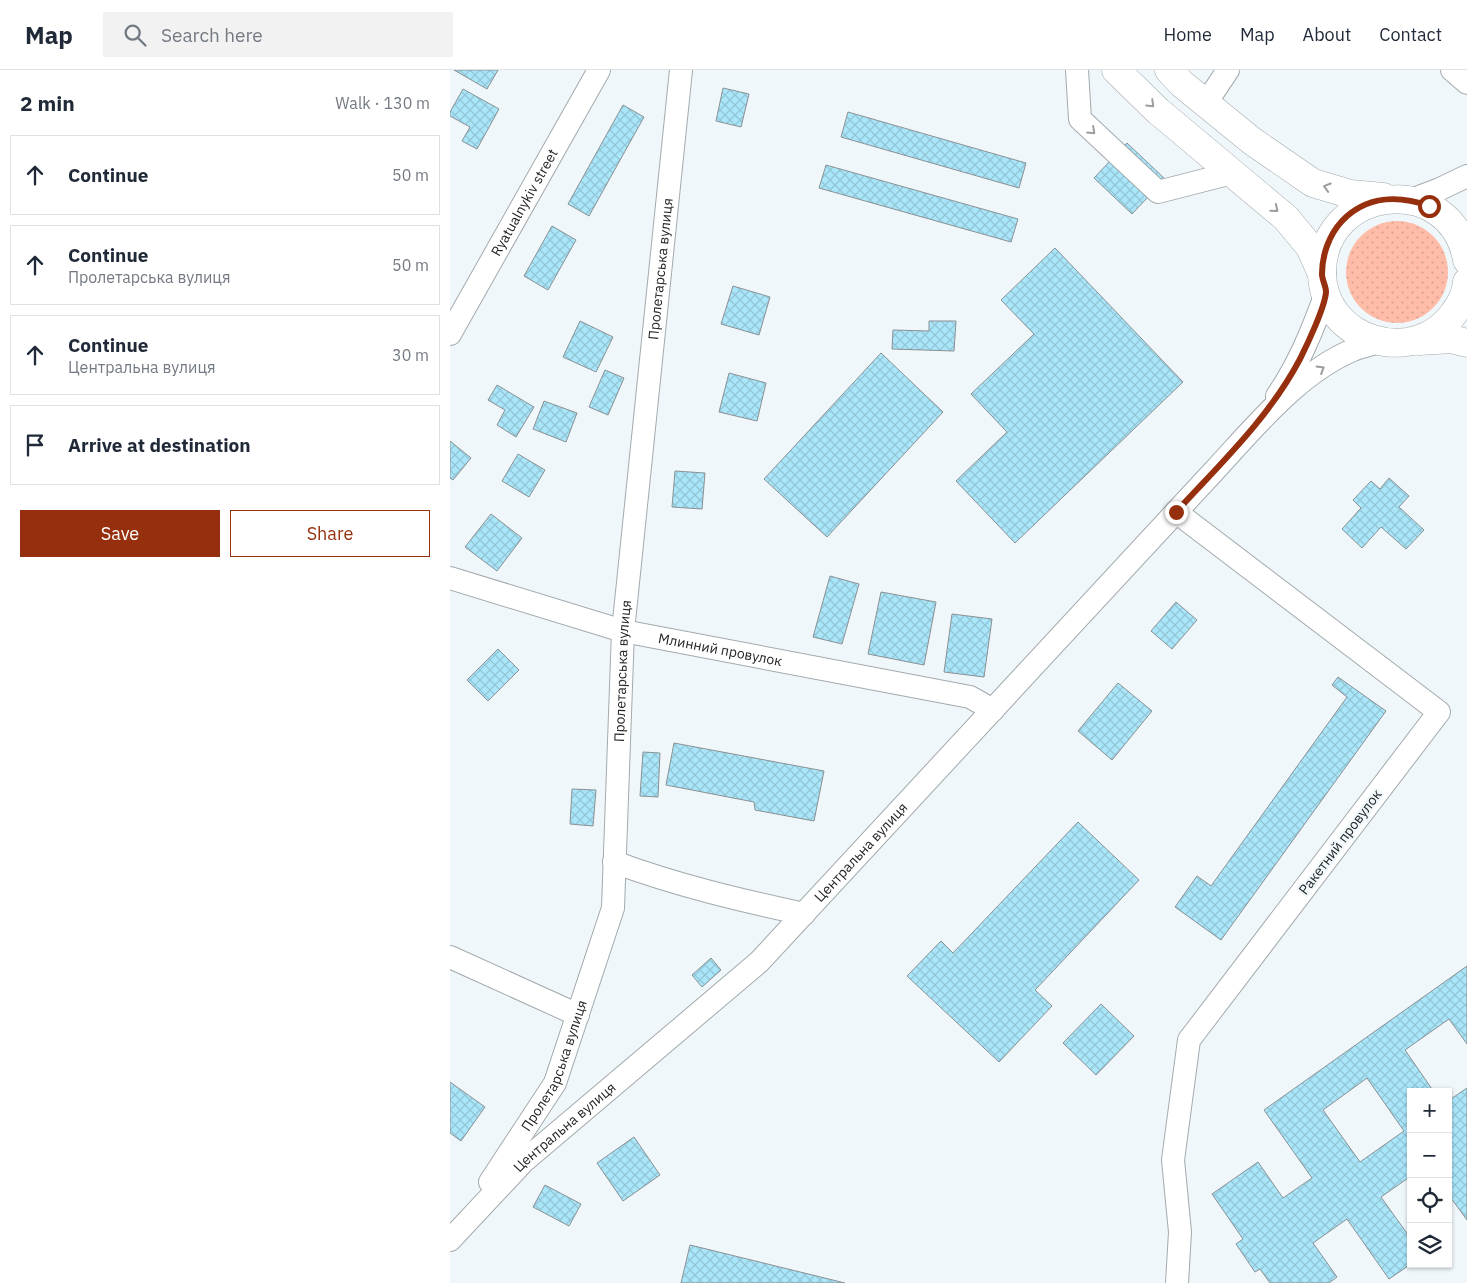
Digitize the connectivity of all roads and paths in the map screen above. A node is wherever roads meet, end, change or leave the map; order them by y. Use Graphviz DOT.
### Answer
graph roads {
  1 [pos="599,70"];
  2 [pos="682,70"];
  3 [pos="1077,70"];
  4 [pos="1116,70"];
  5 [pos="1169,70"];
  6 [pos="1228,70"];
  7 [pos="1452,70"];
  8 [pos="1467,83"];
  9 [pos="1206,103"];
  10 [pos="1232,173"];
  11 [pos="1467,176"];
  12 [pos="1402,199"];
  13 [pos="1466,250"];
  14 [pos="1467,282"];
  15 [pos="1324,284"];
  16 [pos="1467,287"];
  17 [pos="450,334"];
  18 [pos="1417,341"];
  19 [pos="1379,342"];
  20 [pos="1467,343"];
  21 [pos="1246,437"];
  22 [pos="1176,512"];
  23 [pos="450,578"];
  24 [pos="623,631"];
  25 [pos="993,710"];
  26 [pos="614,862"];
  27 [pos="804,914"];
  28 [pos="450,957"];
  29 [pos="578,1015"];
  30 [pos="451,1241"];
  31 [pos="1177,1283"];
  1 -- 17 [label="street, Ryatualnykiv street"];
  2 -- 24 [label="street, Пролетарська вулиця"];
  3 -- 10 [label="street, one-way"];
  4 -- 10 [label="main road, one-way"];
  5 -- 9 [label="main road"];
  6 -- 9 [label="street"];
  7 -- 8 [label="street"];
  12 -- 9 [label="main road, one-way"];
  10 -- 15 [label="main road, one-way"];
  11 -- 12 [label="street"];
  12 -- 13 [label="main road"];
  12 -- 15 [label="main road"];
  14 -- 16 [label="main road"];
  15 -- 19 [label="main road"];
  15 -- 21 [label="street"];
  16 -- 18 [label="main road"];
  18 -- 19 [label="main road"];
  18 -- 20 [label="main road"];
  21 -- 19 [label="street, one-way"];
  21 -- 22 [label="street, Центральна вулиця"];
  22 -- 25 [label="street, Центральна вулиця"];
  22 -- 31 [label="street, Ракетний провулок"];
  23 -- 24 [label="street, Млинний провулок"];
  24 -- 25 [label="street, Млинний провулок"];
  24 -- 26 [label="street, Пролетарська вулиця"];
  25 -- 27 [label="street, Центральна вулиця"];
  26 -- 27 [label="street"];
  26 -- 29 [label="street, Пролетарська вулиця"];
  27 -- 30 [label="street, Центральна вулиця"];
  28 -- 29 [label="street"];
  29 -- 30 [label="street, Пролетарська вулиця"];
}
